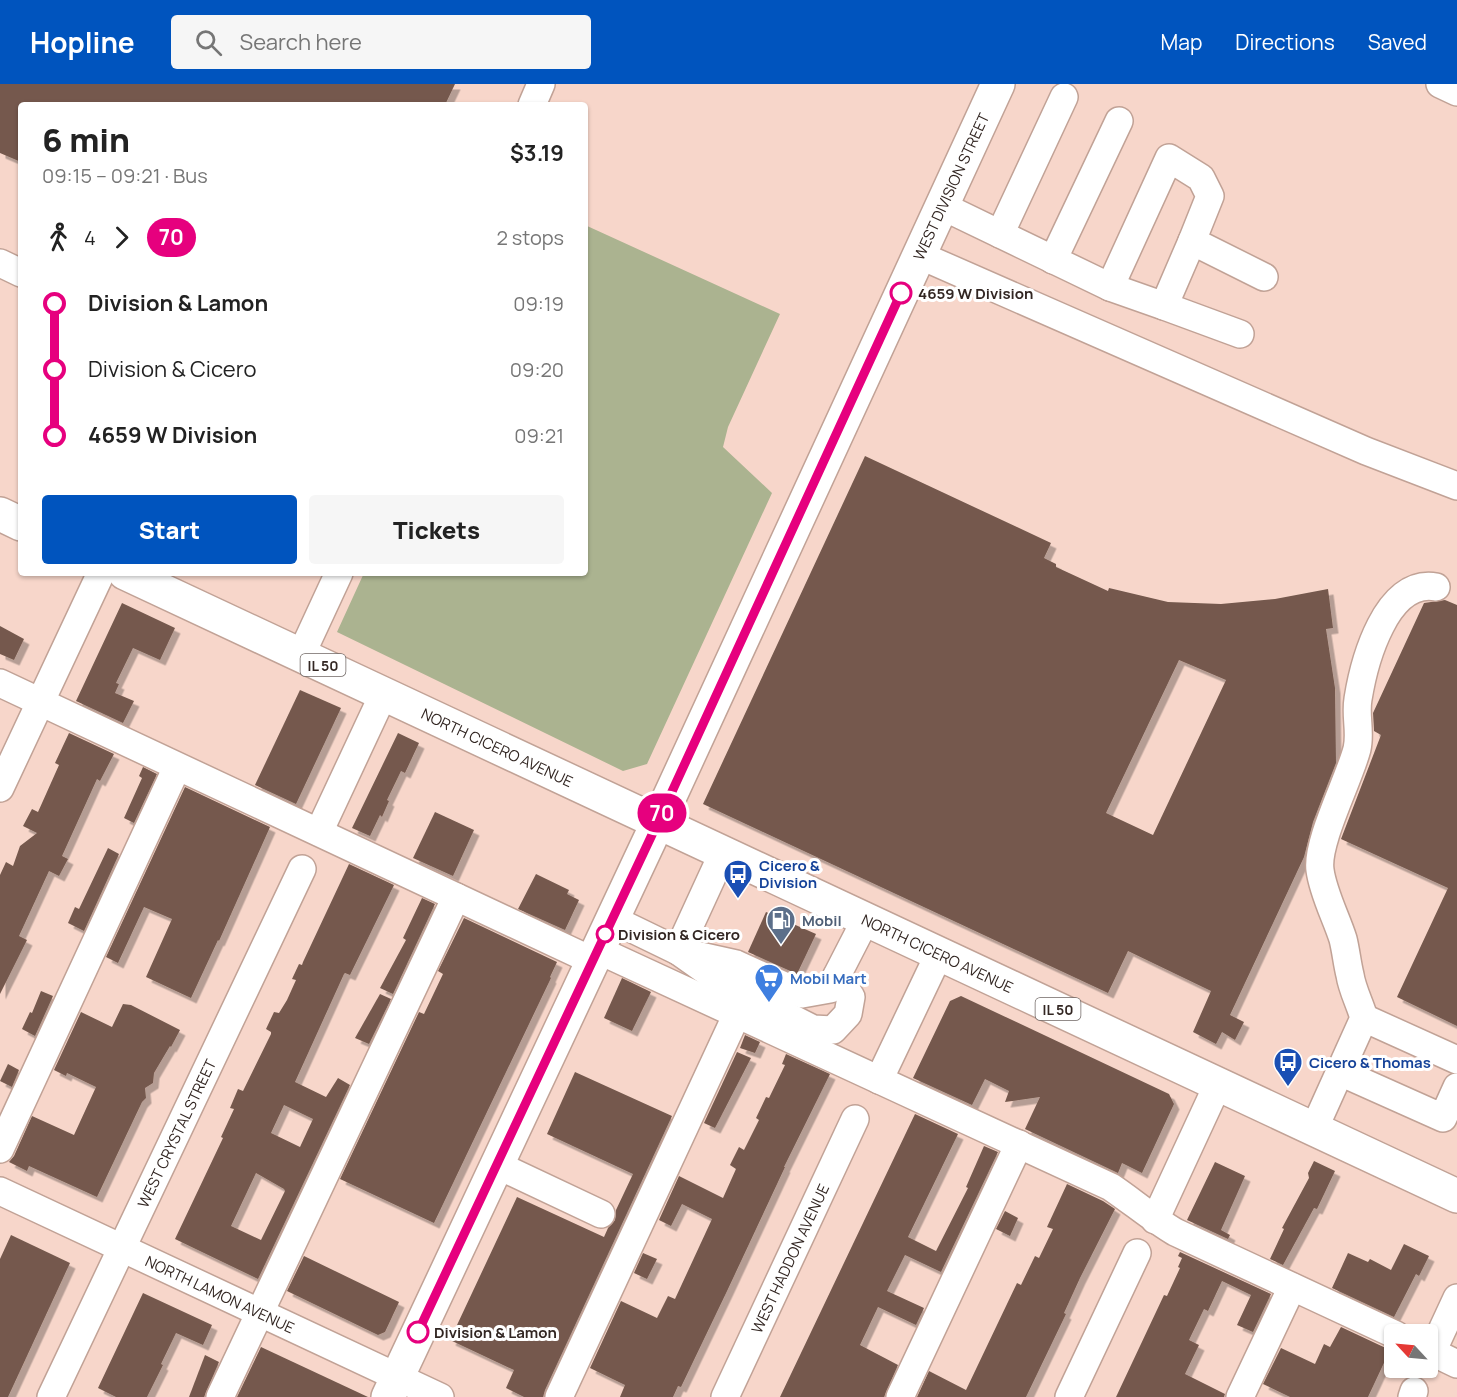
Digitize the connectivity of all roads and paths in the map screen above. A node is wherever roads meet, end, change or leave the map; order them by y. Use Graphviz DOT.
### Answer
graph roads {
  1 [pos="542,84"];
  2 [pos="998,84"];
  3 [pos="1440,84"];
  4 [pos="1457,92"];
  5 [pos="1064,97"];
  6 [pos="533,102"];
  7 [pos="1119,121"];
  8 [pos="942,206"];
  9 [pos="1000,234"];
  10 [pos="1192,242"];
  11 [pos="919,255"];
  12 [pos="1053,260"];
  13 [pos="0,263"];
  14 [pos="18,272"];
  15 [pos="1264,277"];
  16 [pos="1110,287"];
  17 [pos="1164,306"];
  18 [pos="1240,334"];
  19 [pos="1457,486"];
  20 [pos="0,514"];
  21 [pos="18,523"];
  22 [pos="100,576"];
  23 [pos="131,576"];
  24 [pos="338,576"];
  25 [pos="1436,587"];
  26 [pos="302,655"];
  27 [pos="0,683"];
  28 [pos="384,693"];
  29 [pos="40,702"];
  30 [pos="177,767"];
  31 [pos="0,788"];
  32 [pos="658,822"];
  33 [pos="319,832"];
  34 [pos="723,853"];
  35 [pos="302,869"];
  36 [pos="456,897"];
  37 [pos="612,919"];
  38 [pos="866,919"];
  39 [pos="678,951"];
  40 [pos="939,954"];
  41 [pos="595,955"];
  42 [pos="837,976"];
  43 [pos="737,1014"];
  44 [pos="1364,1018"];
  45 [pos="1457,1060"];
  46 [pos="1340,1072"];
  47 [pos="879,1080"];
  48 [pos="1218,1084"];
  49 [pos="1457,1087"];
  50 [pos="855,1119"];
  51 [pos="1314,1130"];
  52 [pos="1019,1144"];
  53 [pos="0,1149"];
  54 [pos="497,1165"];
  55 [pos="0,1191"];
  56 [pos="1457,1197"];
  57 [pos="601,1214"];
  58 [pos="1155,1220"];
  59 [pos="120,1248"];
  60 [pos="1137,1253"];
  61 [pos="1292,1287"];
  62 [pos="1457,1298"];
  63 [pos="260,1313"];
  64 [pos="1384,1329"];
  65 [pos="1438,1335"];
  66 [pos="1438,1355"];
  67 [pos="1457,1364"];
  68 [pos="392,1387"];
  69 [pos="51,1397"];
  70 [pos="220,1397"];
  71 [pos="440,1397"];
  72 [pos="559,1397"];
  73 [pos="725,1397"];
  74 [pos="900,1397"];
  75 [pos="1069,1397"];
  76 [pos="1240,1397"];
  1 -- 6 [label="street"];
  2 -- 8 [label="main road, WEST DIVISION STREET"];
  3 -- 4 [label="street"];
  5 -- 9 [label="street"];
  7 -- 12 [label="street"];
  8 -- 9 [label="street"];
  8 -- 11 [label="main road, WEST DIVISION STREET"];
  9 -- 12 [label="street"];
  10 -- 15 [label="street"];
  10 -- 16 [label="street"];
  10 -- 17 [label="street"];
  11 -- 19 [label="street"];
  11 -- 32 [label="main road, WEST DIVISION STREET"];
  12 -- 16 [label="street"];
  13 -- 14 [label="street"];
  16 -- 17 [label="street"];
  17 -- 18 [label="street"];
  20 -- 21 [label="main road"];
  22 -- 29 [label="street"];
  23 -- 26 [label="main road, NORTH CICERO AVENUE / IL 50"];
  24 -- 26 [label="street"];
  25 -- 44 [label="street"];
  26 -- 28 [label="main road, NORTH CICERO AVENUE / IL 50"];
  27 -- 29 [label="street"];
  28 -- 32 [label="main road, NORTH CICERO AVENUE / IL 50"];
  28 -- 33 [label="street"];
  29 -- 30 [label="street"];
  29 -- 31 [label="street"];
  30 -- 33 [label="street"];
  30 -- 53 [label="street"];
  32 -- 34 [label="main road, NORTH CICERO AVENUE / IL 50"];
  32 -- 37 [label="main road, WEST DIVISION STREET"];
  33 -- 36 [label="street"];
  34 -- 38 [label="main road, NORTH CICERO AVENUE / IL 50"];
  34 -- 39 [label="street"];
  35 -- 59 [label="street, WEST CRYSTAL STREET"];
  36 -- 41 [label="street"];
  36 -- 63 [label="street"];
  37 -- 39 [label="street"];
  37 -- 41 [label="main road, WEST DIVISION STREET"];
  38 -- 40 [label="main road, NORTH CICERO AVENUE / IL 50"];
  38 -- 42 [label="street"];
  39 -- 42 [label="street"];
  39 -- 42 [label="street"];
  40 -- 47 [label="street"];
  40 -- 48 [label="main road, NORTH CICERO AVENUE / IL 50"];
  41 -- 43 [label="street"];
  41 -- 54 [label="main road, WEST DIVISION STREET"];
  43 -- 47 [label="street"];
  43 -- 72 [label="street"];
  44 -- 45 [label="street"];
  44 -- 46 [label="street"];
  46 -- 49 [label="street"];
  46 -- 51 [label="street"];
  47 -- 52 [label="street"];
  48 -- 51 [label="main road, NORTH CICERO AVENUE / IL 50"];
  48 -- 58 [label="street"];
  50 -- 73 [label="street, WEST HADDON AVENUE"];
  51 -- 56 [label="main road, NORTH CICERO AVENUE / IL 50"];
  52 -- 58 [label="street"];
  52 -- 74 [label="street"];
  54 -- 57 [label="street"];
  54 -- 68 [label="main road, WEST DIVISION STREET"];
  55 -- 59 [label="street, NORTH LAMON AVENUE"];
  58 -- 61 [label="street"];
  59 -- 63 [label="street, NORTH LAMON AVENUE"];
  59 -- 69 [label="street, WEST CRYSTAL STREET"];
  60 -- 75 [label="street"];
  61 -- 64 [label="street"];
  61 -- 76 [label="street"];
  62 -- 65 [label="street"];
  63 -- 68 [label="street, NORTH LAMON AVENUE"];
  63 -- 70 [label="street"];
  66 -- 67 [label="street"];
  68 -- 71 [label="street, NORTH LAMON AVENUE"];
}
